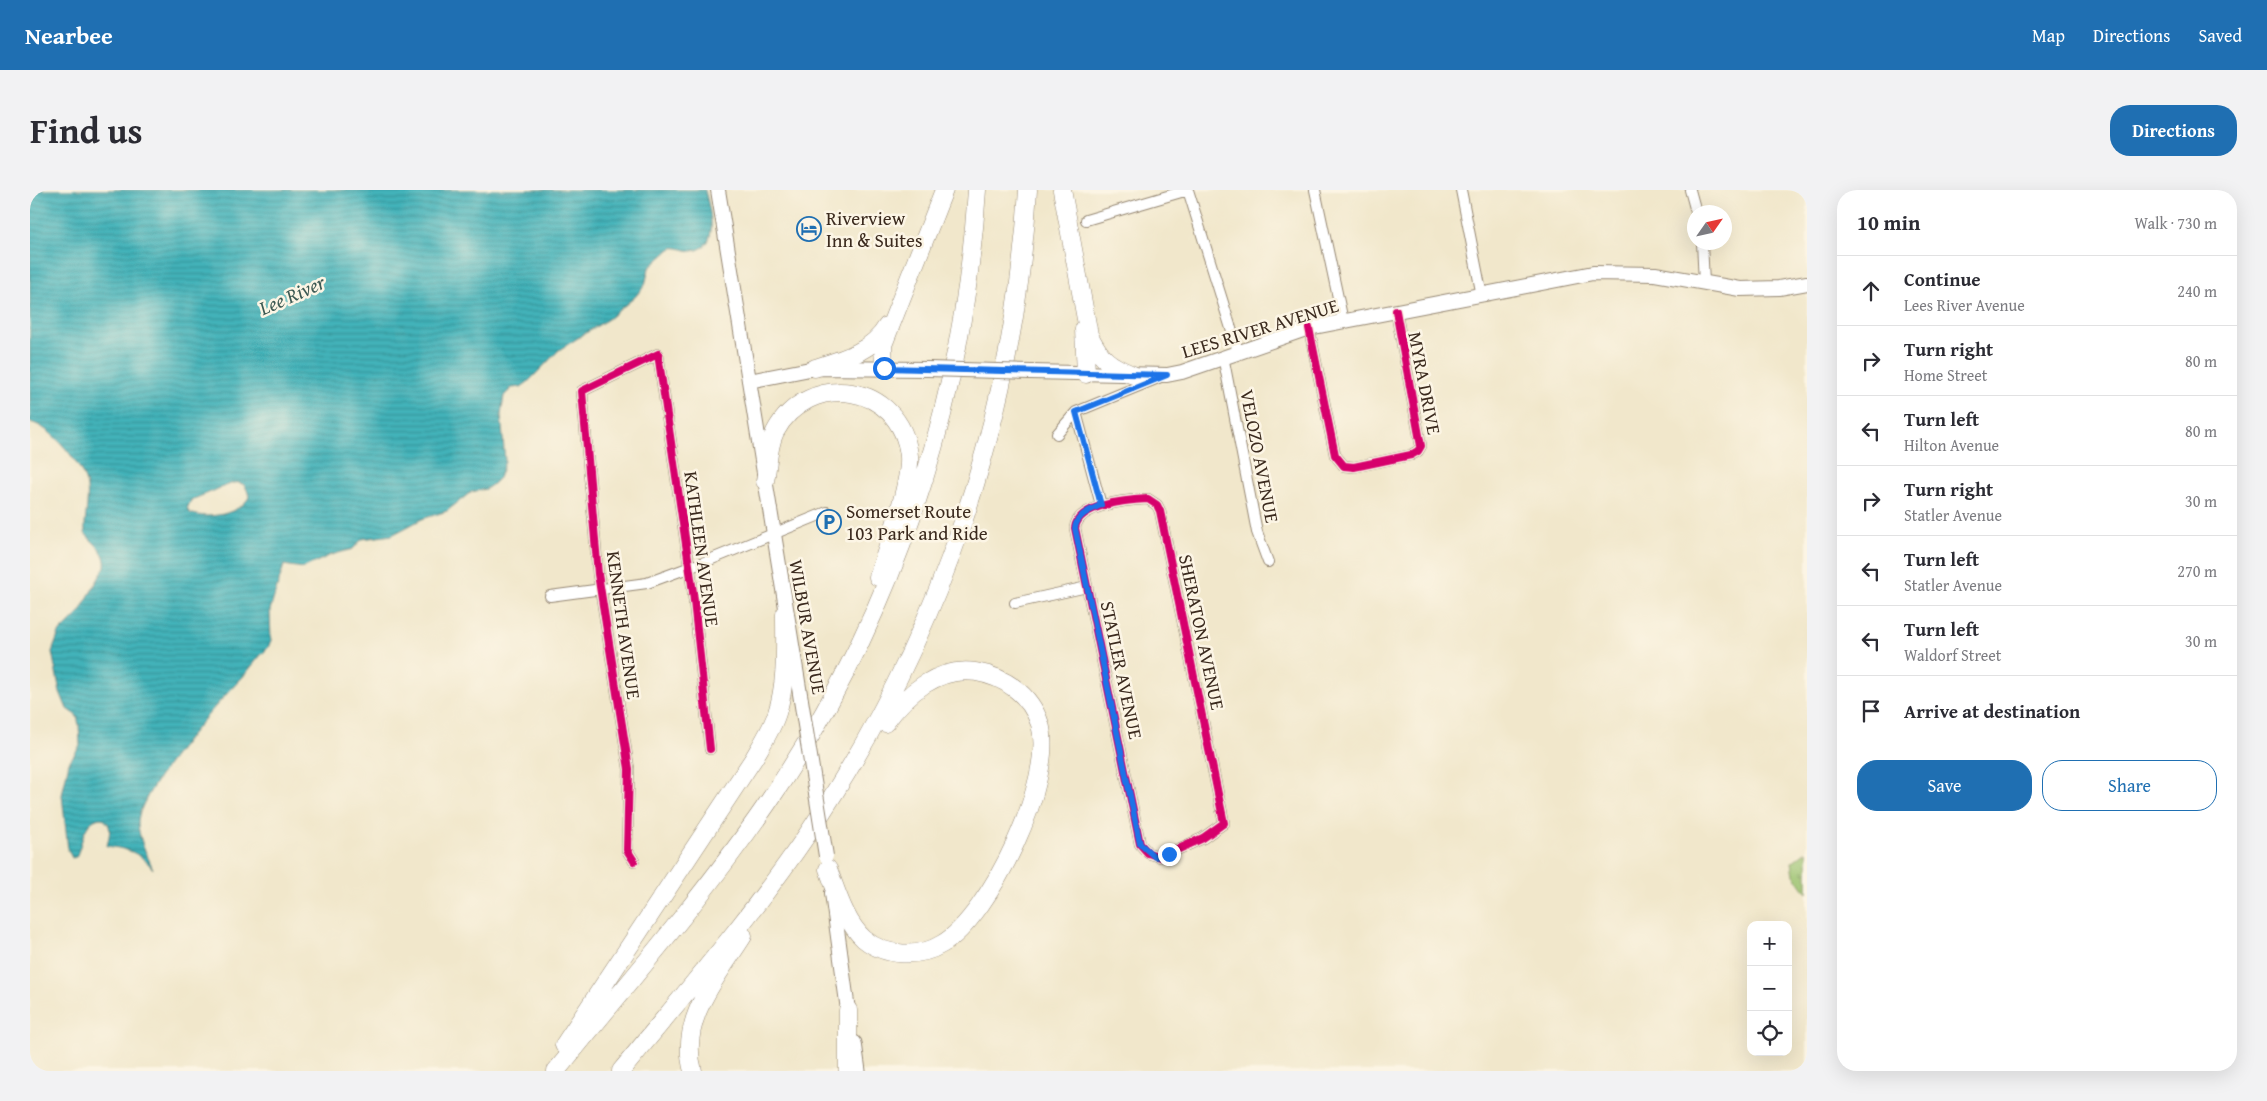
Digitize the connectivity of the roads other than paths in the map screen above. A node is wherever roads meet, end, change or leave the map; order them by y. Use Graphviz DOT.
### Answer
graph roads {
  1 [pos="718,190"];
  2 [pos="944,190"];
  3 [pos="977,190"];
  4 [pos="1028,190"];
  5 [pos="1062,190"];
  6 [pos="1188,190"];
  7 [pos="1316,190"];
  8 [pos="1461,190"];
  9 [pos="1690,190"];
  10 [pos="1694,205"];
  11 [pos="1086,220"];
  12 [pos="1702,250"];
  13 [pos="1704,283"];
  14 [pos="1807,283"];
  15 [pos="1082,296"];
  16 [pos="1482,296"];
  17 [pos="896,310"];
  18 [pos="1396,311"];
  19 [pos="1343,321"];
  20 [pos="1309,328"];
  21 [pos="1238,351"];
  22 [pos="658,354"];
  23 [pos="1223,356"];
  24 [pos="815,368"];
  25 [pos="884,368"];
  26 [pos="1086,374"];
  27 [pos="1167,375"];
  28 [pos="1133,376"];
  29 [pos="749,381"];
  30 [pos="1076,412"];
  31 [pos="1057,434"];
  32 [pos="765,481"];
  33 [pos="1101,505"];
  34 [pos="827,512"];
  35 [pos="773,535"];
  36 [pos="1268,562"];
  37 [pos="688,568"];
  38 [pos="1087,587"];
  39 [pos="600,590"];
  40 [pos="550,596"];
  41 [pos="1015,603"];
  42 [pos="785,614"];
  43 [pos="843,678"];
  44 [pos="710,749"];
  45 [pos="839,786"];
  46 [pos="1148,853"];
  47 [pos="790,858"];
  48 [pos="634,861"];
  49 [pos="827,862"];
  50 [pos="848,1010"];
  51 [pos="547,1071"];
  52 [pos="556,1071"];
  53 [pos="621,1071"];
  54 [pos="693,1071"];
  55 [pos="848,1071"];
  56 [pos="858,1071"];
  1 -- 29 [label="main road, WILBUR AVENUE"];
  2 -- 17 [label="highway"];
  3 -- 43 [label="highway"];
  4 -- 45 [label="highway"];
  5 -- 15 [label="highway"];
  6 -- 11 [label="street"];
  6 -- 21 [label="street"];
  7 -- 19 [label="street"];
  8 -- 16 [label="street"];
  9 -- 10 [label="street"];
  12 -- 13 [label="street"];
  13 -- 14 [label="main road, LEES RIVER AVENUE"];
  13 -- 16 [label="main road, LEES RIVER AVENUE"];
  15 -- 26 [label="highway"];
  15 -- 28 [label="highway"];
  16 -- 18 [label="main road, LEES RIVER AVENUE"];
  17 -- 24 [label="highway"];
  17 -- 25 [label="highway"];
  18 -- 19 [label="main road, LEES RIVER AVENUE"];
  18 -- 20 [label="street, MYRA DRIVE"];
  19 -- 20 [label="main road, LEES RIVER AVENUE"];
  20 -- 21 [label="main road, LEES RIVER AVENUE"];
  21 -- 23 [label="main road, LEES RIVER AVENUE"];
  22 -- 37 [label="street, KATHLEEN AVENUE"];
  22 -- 39 [label="street, KENNETH AVENUE"];
  23 -- 27 [label="main road, LEES RIVER AVENUE"];
  23 -- 36 [label="street, VELOZO AVENUE"];
  24 -- 25 [label="main road, LEES RIVER AVENUE"];
  24 -- 29 [label="main road, LEES RIVER AVENUE"];
  25 -- 26 [label="main road, LEES RIVER AVENUE, bridge"];
  26 -- 28 [label="main road, LEES RIVER AVENUE"];
  27 -- 28 [label="main road, LEES RIVER AVENUE"];
  27 -- 30 [label="street"];
  29 -- 32 [label="main road, WILBUR AVENUE"];
  30 -- 31 [label="street"];
  30 -- 33 [label="street"];
  32 -- 35 [label="main road, WILBUR AVENUE"];
  32 -- 43 [label="highway"];
  33 -- 38 [label="street, STATLER AVENUE"];
  33 -- 46 [label="street, SHERATON AVENUE"];
  34 -- 35 [label="street"];
  35 -- 37 [label="street"];
  35 -- 42 [label="main road, WILBUR AVENUE"];
  37 -- 39 [label="street"];
  37 -- 44 [label="street, KATHLEEN AVENUE"];
  38 -- 41 [label="street"];
  38 -- 46 [label="street, STATLER AVENUE"];
  39 -- 40 [label="street"];
  39 -- 48 [label="street, KENNETH AVENUE"];
  42 -- 49 [label="main road, WILBUR AVENUE, bridge"];
  42 -- 51 [label="highway"];
  43 -- 52 [label="highway"];
  45 -- 47 [label="highway"];
  45 -- 49 [label="highway"];
  47 -- 53 [label="highway"];
  47 -- 54 [label="highway"];
  49 -- 50 [label="main road, WILBUR AVENUE"];
  50 -- 55 [label="highway"];
  50 -- 56 [label="main road, WILBUR AVENUE"];
}
